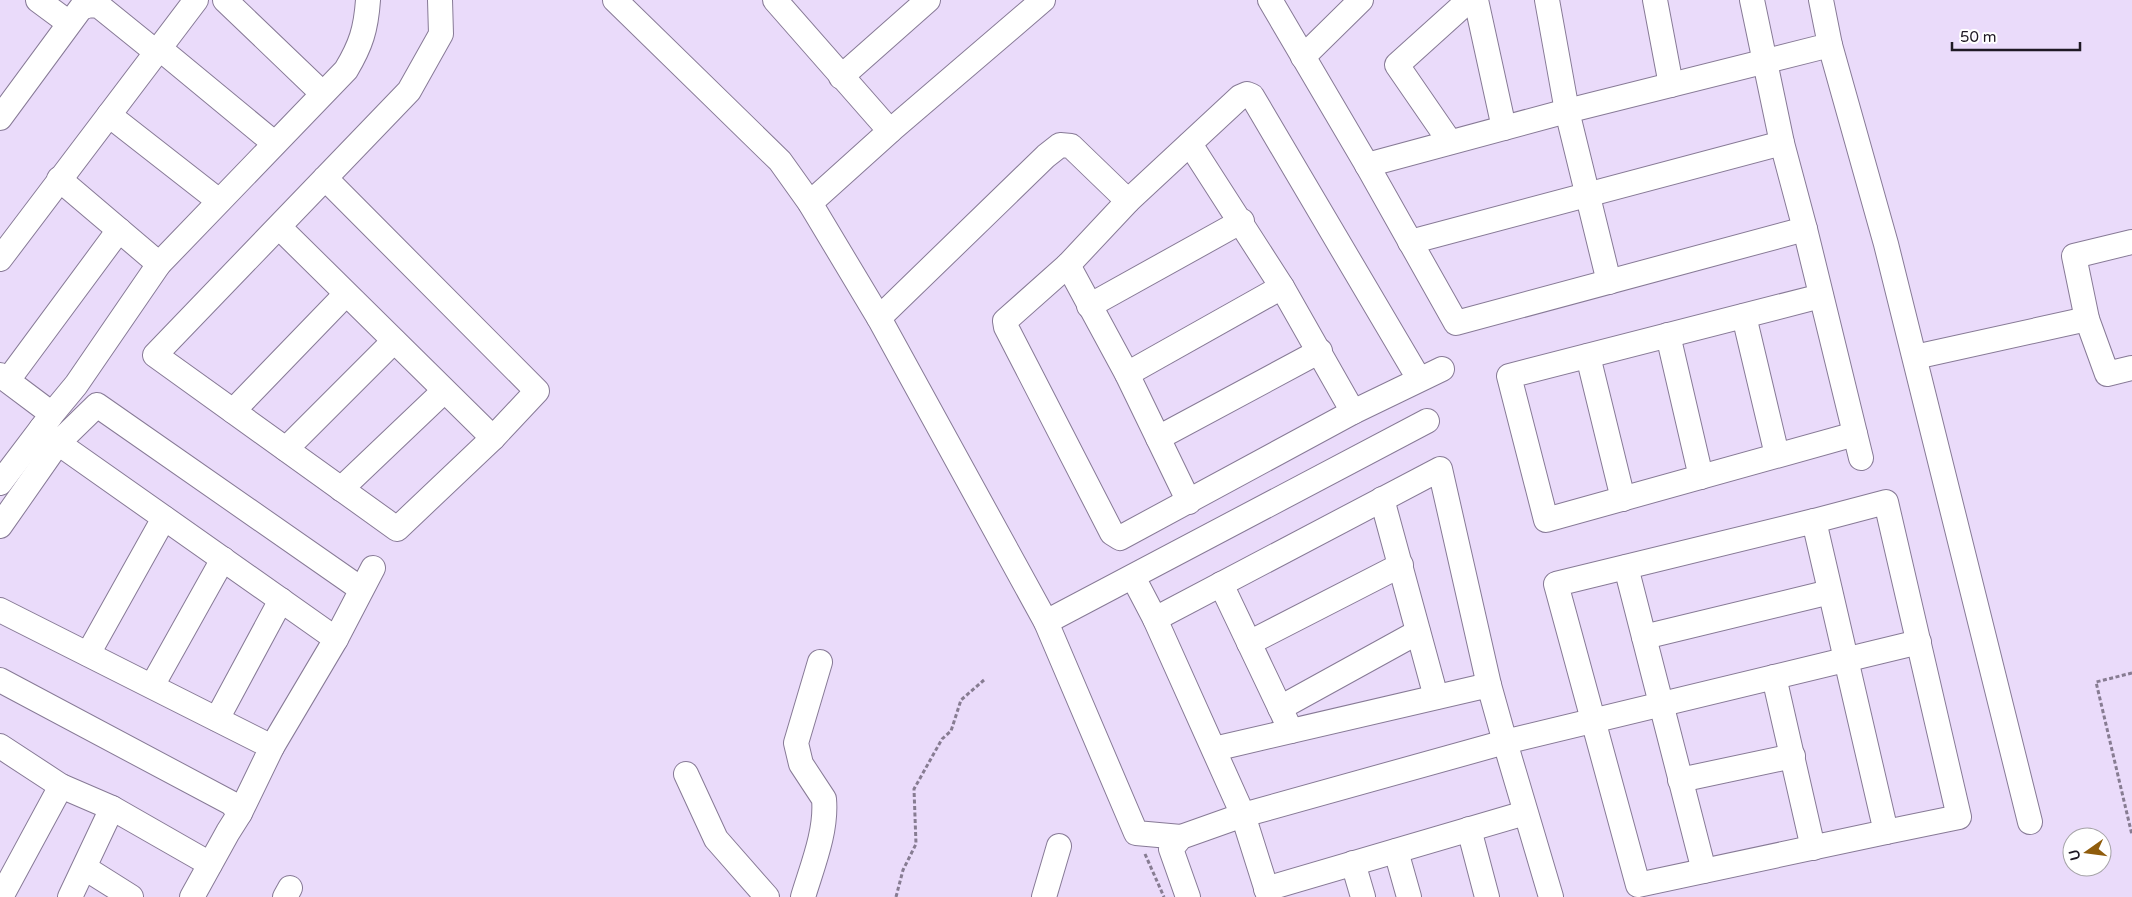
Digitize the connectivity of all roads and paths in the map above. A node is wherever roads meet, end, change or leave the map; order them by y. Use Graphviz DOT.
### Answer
graph roads {
  1 [pos="38,0"];
  2 [pos="196,0"];
  3 [pos="225,0"];
  4 [pos="368,0"];
  5 [pos="440,0"];
  6 [pos="615,0"];
  7 [pos="928,0"];
  8 [pos="1043,0"];
  9 [pos="1270,0"];
  10 [pos="1361,0"];
  11 [pos="1469,0"];
  12 [pos="1476,0"];
  13 [pos="1547,0"];
  14 [pos="1655,0"];
  15 [pos="1752,0"];
  16 [pos="1821,0"];
  17 [pos="787,4"];
  18 [pos="69,23"];
  19 [pos="1830,45"];
  20 [pos="158,50"];
  21 [pos="1303,57"];
  22 [pos="1764,62"];
  23 [pos="841,76"];
  24 [pos="1671,85"];
  25 [pos="322,93"];
  26 [pos="1567,111"];
  27 [pos="109,115"];
  28 [pos="0,118"];
  29 [pos="1504,128"];
  30 [pos="890,131"];
  31 [pos="1450,142"];
  32 [pos="274,143"];
  33 [pos="1782,143"];
  34 [pos="1190,144"];
  35 [pos="1367,165"];
  36 [pos="325,178"];
  37 [pos="59,179"];
  38 [pos="1588,196"];
  39 [pos="218,201"];
  40 [pos="1128,201"];
  41 [pos="810,203"];
  42 [pos="1242,221"];
  43 [pos="279,227"];
  44 [pos="1805,229"];
  45 [pos="119,230"];
  46 [pos="1410,242"];
  47 [pos="2132,242"];
  48 [pos="0,259"];
  49 [pos="159,264"];
  50 [pos="1068,266"];
  51 [pos="1609,282"];
  52 [pos="1282,287"];
  53 [pos="346,294"];
  54 [pos="1821,296"];
  55 [pos="1089,306"];
  56 [pos="1744,316"];
  57 [pos="879,318"];
  58 [pos="2088,319"];
  59 [pos="1668,335"];
  60 [pos="394,341"];
  61 [pos="1320,351"];
  62 [pos="1588,356"];
  63 [pos="1914,357"];
  64 [pos="2132,368"];
  65 [pos="1442,369"];
  66 [pos="1127,374"];
  67 [pos="4,378"];
  68 [pos="1419,379"];
  69 [pos="444,391"];
  70 [pos="233,411"];
  71 [pos="1353,412"];
  72 [pos="1427,421"];
  73 [pos="51,428"];
  74 [pos="1855,434"];
  75 [pos="493,438"];
  76 [pos="1158,438"];
  77 [pos="286,449"];
  78 [pos="1777,455"];
  79 [pos="1861,458"];
  80 [pos="1701,477"];
  81 [pos="0,483"];
  82 [pos="341,489"];
  83 [pos="1382,499"];
  84 [pos="1622,499"];
  85 [pos="1189,502"];
  86 [pos="164,518"];
  87 [pos="1814,521"];
  88 [pos="0,526"];
  89 [pos="223,559"];
  90 [pos="1401,565"];
  91 [pos="1626,567"];
  92 [pos="373,568"];
  93 [pos="1133,577"];
  94 [pos="1221,584"];
  95 [pos="361,589"];
  96 [pos="1830,592"];
  97 [pos="281,600"];
  98 [pos="0,610"];
  99 [pos="1155,619"];
  100 [pos="1046,622"];
  101 [pos="1418,632"];
  102 [pos="1644,637"];
  103 [pos="336,639"];
  104 [pos="1919,642"];
  105 [pos="1249,643"];
  106 [pos="88,654"];
  107 [pos="1846,660"];
  108 [pos="820,662"];
  109 [pos="2132,673"];
  110 [pos="1774,677"];
  111 [pos="0,680"];
  112 [pos="984,680"];
  113 [pos="1489,684"];
  114 [pos="152,686"];
  115 [pos="1436,697"];
  116 [pos="1661,704"];
  117 [pos="1280,708"];
  118 [pos="217,719"];
  119 [pos="1593,721"];
  120 [pos="1291,731"];
  121 [pos="1505,742"];
  122 [pos="0,746"];
  123 [pos="272,747"];
  124 [pos="1214,749"];
  125 [pos="1793,756"];
  126 [pos="686,774"];
  127 [pos="1680,780"];
  128 [pos="61,786"];
  129 [pos="112,808"];
  130 [pos="240,813"];
  131 [pos="1525,813"];
  132 [pos="1243,815"];
  133 [pos="2030,822"];
  134 [pos="1469,829"];
  135 [pos="1886,832"];
  136 [pos="1136,833"];
  137 [pos="2132,835"];
  138 [pos="1181,836"];
  139 [pos="1059,846"];
  140 [pos="1813,848"];
  141 [pos="1396,851"];
  142 [pos="210,864"];
  143 [pos="1354,864"];
  144 [pos="85,868"];
  145 [pos="1704,871"];
  146 [pos="1268,893"];
  147 [pos="1,897"];
  148 [pos="70,897"];
  149 [pos="131,897"];
  150 [pos="192,897"];
  151 [pos="766,897"];
  152 [pos="804,897"];
  153 [pos="896,897"];
  154 [pos="1044,897"];
  155 [pos="1164,897"];
  156 [pos="1188,897"];
  157 [pos="1363,897"];
  158 [pos="1409,897"];
  159 [pos="1487,897"];
  160 [pos="1551,897"];
  1 -- 18 [label="street"];
  2 -- 20 [label="street"];
  3 -- 25 [label="street"];
  4 -- 25 [label="street"];
  5 -- 36 [label="street"];
  6 -- 41 [label="street"];
  7 -- 23 [label="street"];
  8 -- 30 [label="street"];
  9 -- 21 [label="street"];
  10 -- 21 [label="street"];
  11 -- 31 [label="street"];
  12 -- 29 [label="street"];
  13 -- 26 [label="street"];
  14 -- 24 [label="street"];
  15 -- 22 [label="street"];
  16 -- 19 [label="street"];
  17 -- 23 [label="street"];
  18 -- 20 [label="street"];
  18 -- 28 [label="street"];
  19 -- 22 [label="street"];
  19 -- 63 [label="street"];
  20 -- 27 [label="street"];
  20 -- 32 [label="street"];
  21 -- 35 [label="street"];
  22 -- 24 [label="street"];
  22 -- 33 [label="street"];
  23 -- 30 [label="street"];
  24 -- 26 [label="street"];
  25 -- 32 [label="street"];
  26 -- 29 [label="street"];
  26 -- 38 [label="street"];
  27 -- 37 [label="street"];
  27 -- 39 [label="street"];
  29 -- 31 [label="street"];
  30 -- 41 [label="street"];
  31 -- 35 [label="street"];
  32 -- 39 [label="street"];
  33 -- 38 [label="street"];
  33 -- 44 [label="street"];
  34 -- 40 [label="street"];
  34 -- 42 [label="street"];
  34 -- 68 [label="street"];
  35 -- 46 [label="street"];
  36 -- 43 [label="street"];
  36 -- 75 [label="street"];
  37 -- 45 [label="street"];
  37 -- 48 [label="street"];
  38 -- 46 [label="street"];
  38 -- 51 [label="street"];
  39 -- 49 [label="street"];
  40 -- 50 [label="street"];
  40 -- 57 [label="street"];
  41 -- 57 [label="street"];
  42 -- 52 [label="street"];
  42 -- 55 [label="street"];
  43 -- 53 [label="street"];
  43 -- 70 [label="street"];
  44 -- 51 [label="street"];
  44 -- 54 [label="street"];
  45 -- 49 [label="street"];
  45 -- 67 [label="street"];
  46 -- 51 [label="street"];
  47 -- 58 [label="street"];
  49 -- 73 [label="street"];
  50 -- 55 [label="street"];
  50 -- 85 [label="street"];
  52 -- 61 [label="street"];
  52 -- 66 [label="street"];
  53 -- 60 [label="street"];
  53 -- 70 [label="street"];
  54 -- 56 [label="street"];
  54 -- 74 [label="street"];
  55 -- 66 [label="street"];
  56 -- 59 [label="street"];
  56 -- 78 [label="street"];
  57 -- 100 [label="street"];
  58 -- 63 [label="street"];
  58 -- 64 [label="street"];
  59 -- 62 [label="street"];
  59 -- 80 [label="street"];
  60 -- 69 [label="street"];
  60 -- 77 [label="street"];
  61 -- 71 [label="street"];
  61 -- 76 [label="street"];
  62 -- 84 [label="street"];
  62 -- 84 [label="street"];
  63 -- 133 [label="street"];
  65 -- 68 [label="street"];
  66 -- 76 [label="street"];
  67 -- 73 [label="street"];
  68 -- 71 [label="street"];
  69 -- 75 [label="street"];
  69 -- 82 [label="street"];
  70 -- 77 [label="street"];
  71 -- 85 [label="street"];
  72 -- 93 [label="street"];
  73 -- 81 [label="street"];
  73 -- 86 [label="street"];
  73 -- 88 [label="street"];
  73 -- 95 [label="street"];
  74 -- 78 [label="street"];
  74 -- 79 [label="street"];
  75 -- 82 [label="street"];
  76 -- 85 [label="street"];
  77 -- 82 [label="street"];
  78 -- 80 [label="street"];
  80 -- 84 [label="street"];
  83 -- 90 [label="street"];
  83 -- 94 [label="street"];
  83 -- 113 [label="street"];
  86 -- 89 [label="street"];
  86 -- 106 [label="street"];
  87 -- 91 [label="street"];
  87 -- 96 [label="street"];
  87 -- 104 [label="street"];
  89 -- 97 [label="street"];
  89 -- 114 [label="street"];
  90 -- 101 [label="street"];
  90 -- 105 [label="street"];
  91 -- 102 [label="street"];
  91 -- 119 [label="street"];
  92 -- 95 [label="street"];
  93 -- 99 [label="street"];
  93 -- 100 [label="street"];
  94 -- 99 [label="street"];
  94 -- 105 [label="street"];
  95 -- 103 [label="street"];
  96 -- 102 [label="street"];
  96 -- 107 [label="street"];
  97 -- 103 [label="street"];
  97 -- 118 [label="street"];
  98 -- 106 [label="street"];
  99 -- 124 [label="street"];
  100 -- 136 [label="street"];
  101 -- 115 [label="street"];
  101 -- 117 [label="street"];
  102 -- 116 [label="street"];
  103 -- 123 [label="street"];
  104 -- 107 [label="street"];
  104 -- 135 [label="street"];
  105 -- 117 [label="street"];
  106 -- 114 [label="street"];
  107 -- 110 [label="street"];
  107 -- 135 [label="street"];
  108 -- 152 [label="street"];
  109 -- 137 [label="path"];
  110 -- 116 [label="street"];
  110 -- 125 [label="street"];
  111 -- 130 [label="street"];
  112 -- 153 [label="path"];
  113 -- 115 [label="street"];
  113 -- 121 [label="street"];
  114 -- 118 [label="street"];
  115 -- 120 [label="street"];
  116 -- 119 [label="street"];
  116 -- 127 [label="street"];
  117 -- 120 [label="street"];
  118 -- 123 [label="street"];
  119 -- 121 [label="street"];
  119 -- 145 [label="street"];
  120 -- 124 [label="street"];
  121 -- 131 [label="street"];
  121 -- 132 [label="street"];
  122 -- 128 [label="street"];
  123 -- 130 [label="street"];
  124 -- 132 [label="street"];
  125 -- 127 [label="street"];
  125 -- 140 [label="street"];
  126 -- 151 [label="street"];
  127 -- 145 [label="street"];
  128 -- 129 [label="street"];
  128 -- 147 [label="street"];
  129 -- 142 [label="street"];
  129 -- 144 [label="street"];
  130 -- 142 [label="street"];
  131 -- 134 [label="street"];
  131 -- 160 [label="street"];
  132 -- 138 [label="street"];
  132 -- 146 [label="street"];
  134 -- 141 [label="street"];
  134 -- 159 [label="street"];
  135 -- 140 [label="street"];
  136 -- 138 [label="street"];
  136 -- 155 [label="path"];
  138 -- 156 [label="street"];
  139 -- 154 [label="street"];
  140 -- 145 [label="street"];
  141 -- 143 [label="street"];
  141 -- 158 [label="street"];
  142 -- 150 [label="street"];
  143 -- 146 [label="street"];
  143 -- 157 [label="street"];
  144 -- 148 [label="street"];
  144 -- 149 [label="street"];
}
